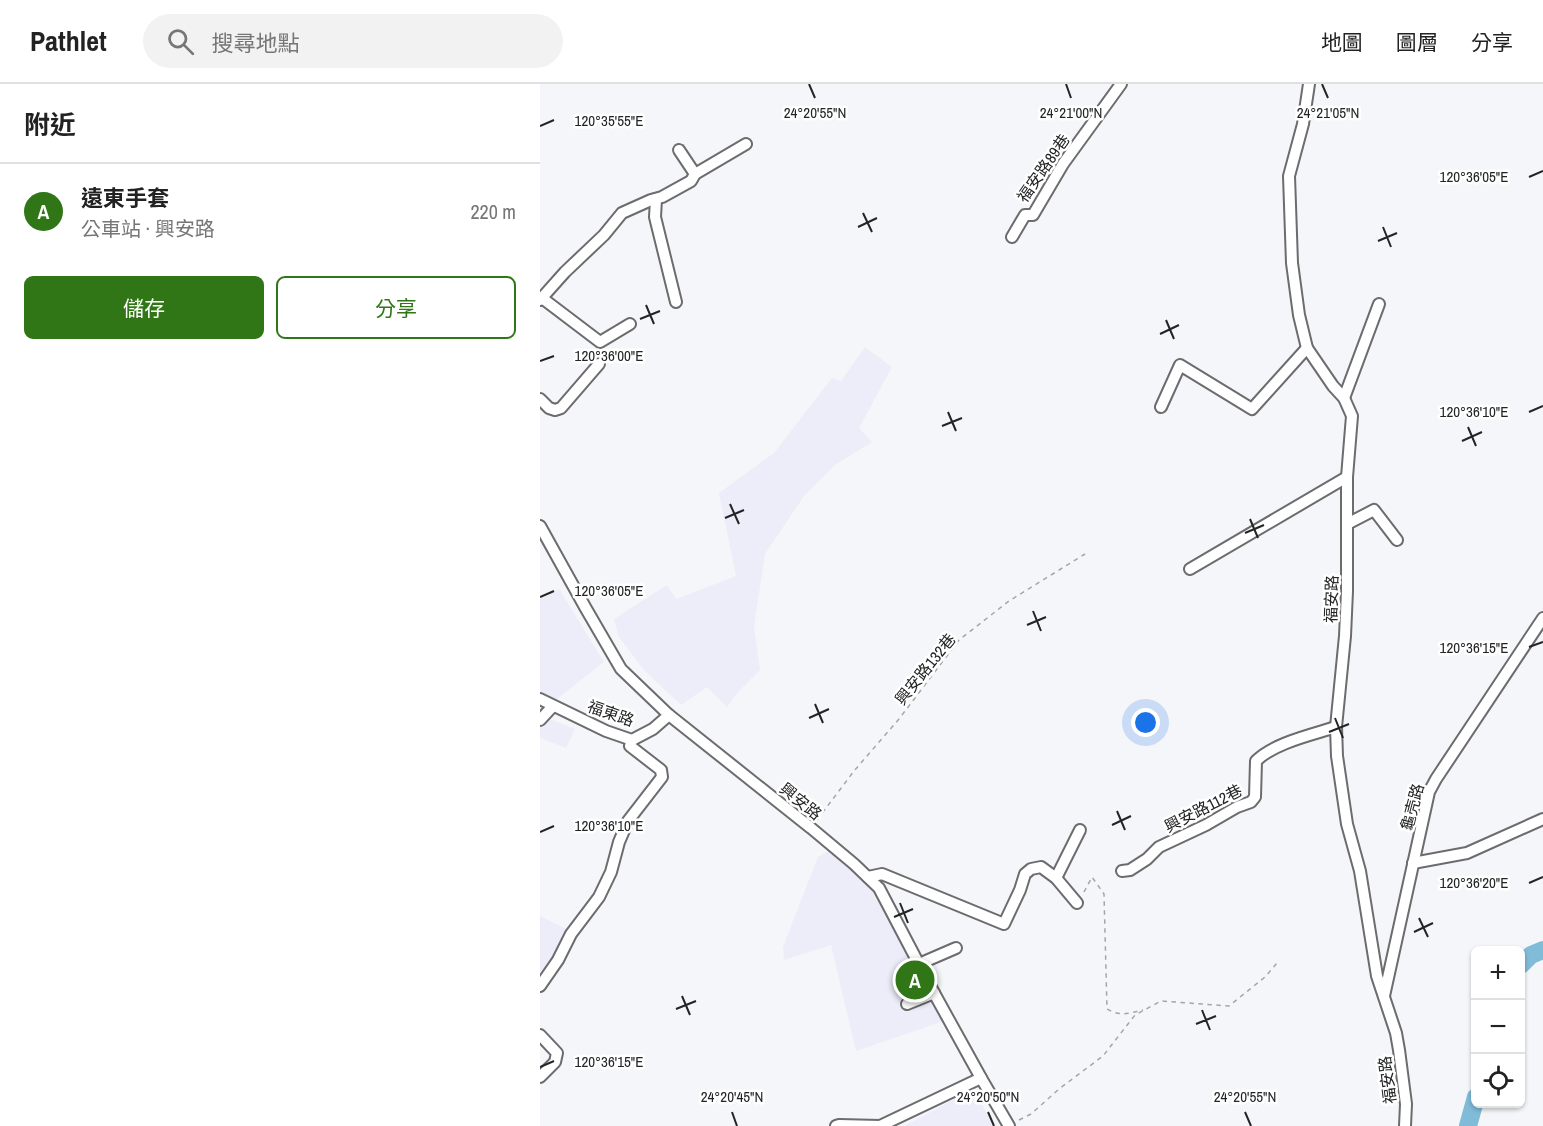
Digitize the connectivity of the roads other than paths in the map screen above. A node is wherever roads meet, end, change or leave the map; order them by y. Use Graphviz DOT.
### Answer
graph roads {
  1 [pos="1121,84"];
  2 [pos="1309,84"];
  3 [pos="746,144"];
  4 [pos="679,150"];
  5 [pos="695,174"];
  6 [pos="656,199"];
  7 [pos="1012,237"];
  8 [pos="541,299"];
  9 [pos="676,302"];
  10 [pos="1379,304"];
  11 [pos="630,324"];
  12 [pos="1307,348"];
  13 [pos="599,364"];
  14 [pos="1344,398"];
  15 [pos="540,399"];
  16 [pos="1161,407"];
  17 [pos="1347,477"];
  18 [pos="1347,524"];
  19 [pos="540,526"];
  20 [pos="1397,540"];
  21 [pos="1190,569"];
  22 [pos="1543,618"];
  23 [pos="540,699"];
  24 [pos="553,706"];
  25 [pos="669,715"];
  26 [pos="540,720"];
  27 [pos="1336,727"];
  28 [pos="632,740"];
  29 [pos="1543,819"];
  30 [pos="1080,830"];
  31 [pos="1413,863"];
  32 [pos="1122,871"];
  33 [pos="868,877"];
  34 [pos="1056,878"];
  35 [pos="1077,903"];
  36 [pos="956,948"];
  37 [pos="919,964"];
  38 [pos="540,986"];
  39 [pos="934,993"];
  40 [pos="1384,997"];
  41 [pos="907,1004"];
  42 [pos="540,1035"];
  43 [pos="540,1077"];
  44 [pos="981,1078"];
  45 [pos="837,1126"];
  46 [pos="1009,1126"];
  47 [pos="1405,1126"];
  1 -- 7 [label="street, 福安路89巷"];
  2 -- 12 [label="street, 福安路"];
  3 -- 5 [label="street"];
  4 -- 5 [label="street"];
  5 -- 6 [label="street"];
  6 -- 8 [label="street"];
  6 -- 9 [label="street"];
  8 -- 11 [label="street"];
  10 -- 14 [label="street"];
  12 -- 14 [label="street, 福安路"];
  12 -- 16 [label="street"];
  13 -- 15 [label="street"];
  14 -- 17 [label="street, 福安路"];
  17 -- 18 [label="street, 福安路"];
  17 -- 21 [label="street"];
  18 -- 20 [label="street"];
  18 -- 27 [label="street, 福安路"];
  19 -- 25 [label="street, 興安路"];
  22 -- 31 [label="street, 龜壳路"];
  23 -- 24 [label="street, 福東路"];
  24 -- 26 [label="street"];
  24 -- 28 [label="street, 福東路"];
  25 -- 28 [label="street, 福東路"];
  25 -- 33 [label="street, 興安路"];
  27 -- 32 [label="street, 興安路112巷"];
  27 -- 40 [label="street, 福安路"];
  28 -- 38 [label="street"];
  29 -- 31 [label="street"];
  30 -- 34 [label="street"];
  31 -- 40 [label="street, 龜壳路"];
  33 -- 34 [label="street"];
  33 -- 37 [label="street, 興安路"];
  34 -- 35 [label="street"];
  36 -- 37 [label="street"];
  37 -- 39 [label="street, 興安路"];
  39 -- 41 [label="street"];
  39 -- 44 [label="street, 興安路"];
  40 -- 47 [label="street, 福安路"];
  42 -- 43 [label="street"];
  44 -- 45 [label="street"];
  44 -- 46 [label="street, 興安路"];
}
